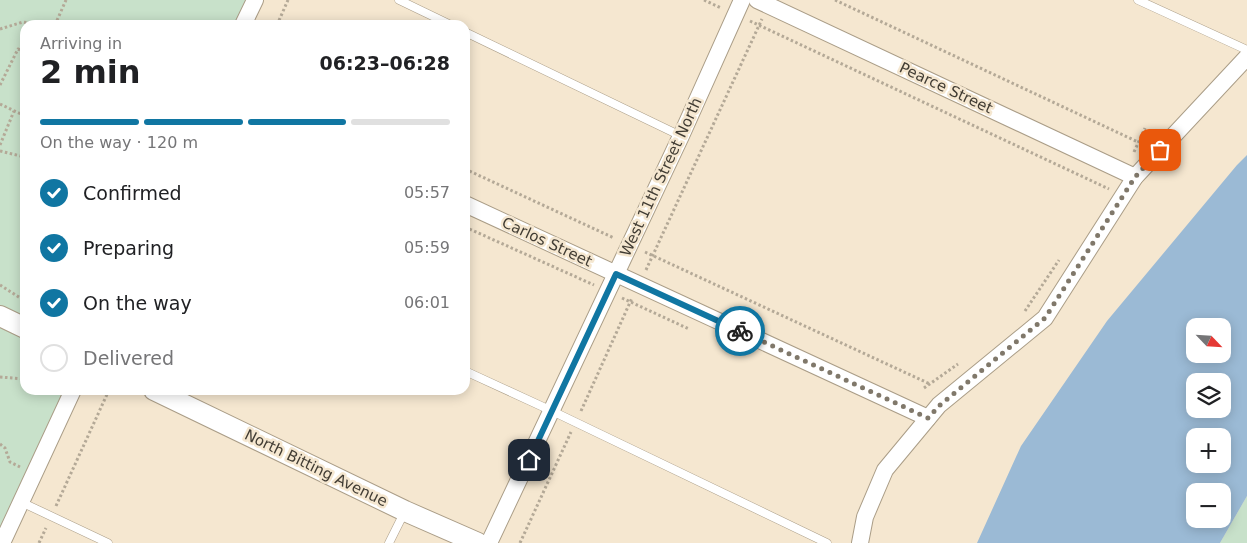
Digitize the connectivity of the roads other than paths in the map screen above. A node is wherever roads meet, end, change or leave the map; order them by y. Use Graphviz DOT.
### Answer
graph roads {
  1 [pos="255,0"];
  2 [pos="400,0"];
  3 [pos="757,0"];
  4 [pos="1138,0"];
  5 [pos="739,8"];
  6 [pos="245,20"];
  7 [pos="441,20"];
  8 [pos="470,34"];
  9 [pos="1247,50"];
  10 [pos="1247,57"];
  11 [pos="681,136"];
  12 [pos="1128,174"];
  13 [pos="470,206"];
  14 [pos="616,274"];
  15 [pos="0,316"];
  16 [pos="20,326"];
  17 [pos="470,373"];
  18 [pos="71,395"];
  19 [pos="164,395"];
  20 [pos="552,411"];
  21 [pos="928,418"];
  22 [pos="21,502"];
  23 [pos="405,511"];
  24 [pos="2,543"];
  25 [pos="108,543"];
  26 [pos="389,543"];
  27 [pos="478,543"];
  28 [pos="490,543"];
  29 [pos="826,543"];
  30 [pos="860,543"];
  1 -- 6 [label="street"];
  2 -- 7 [label="lane"];
  3 -- 12 [label="street, Pearce Street"];
  4 -- 9 [label="lane"];
  5 -- 11 [label="street, West 11th Street North"];
  8 -- 11 [label="lane"];
  10 -- 12 [label="street"];
  11 -- 14 [label="street, West 11th Street North"];
  12 -- 21 [label="street"];
  13 -- 14 [label="street, Carlos Street"];
  14 -- 20 [label="street, West 11th Street North"];
  14 -- 21 [label="street, Carlos Street"];
  15 -- 16 [label="street"];
  17 -- 20 [label="lane"];
  18 -- 22 [label="street"];
  19 -- 23 [label="street, North Bitting Avenue"];
  20 -- 28 [label="street, West 11th Street North"];
  20 -- 29 [label="lane"];
  21 -- 30 [label="street"];
  22 -- 24 [label="street"];
  22 -- 25 [label="lane"];
  23 -- 26 [label="lane"];
  23 -- 27 [label="street, North Bitting Avenue"];
}
